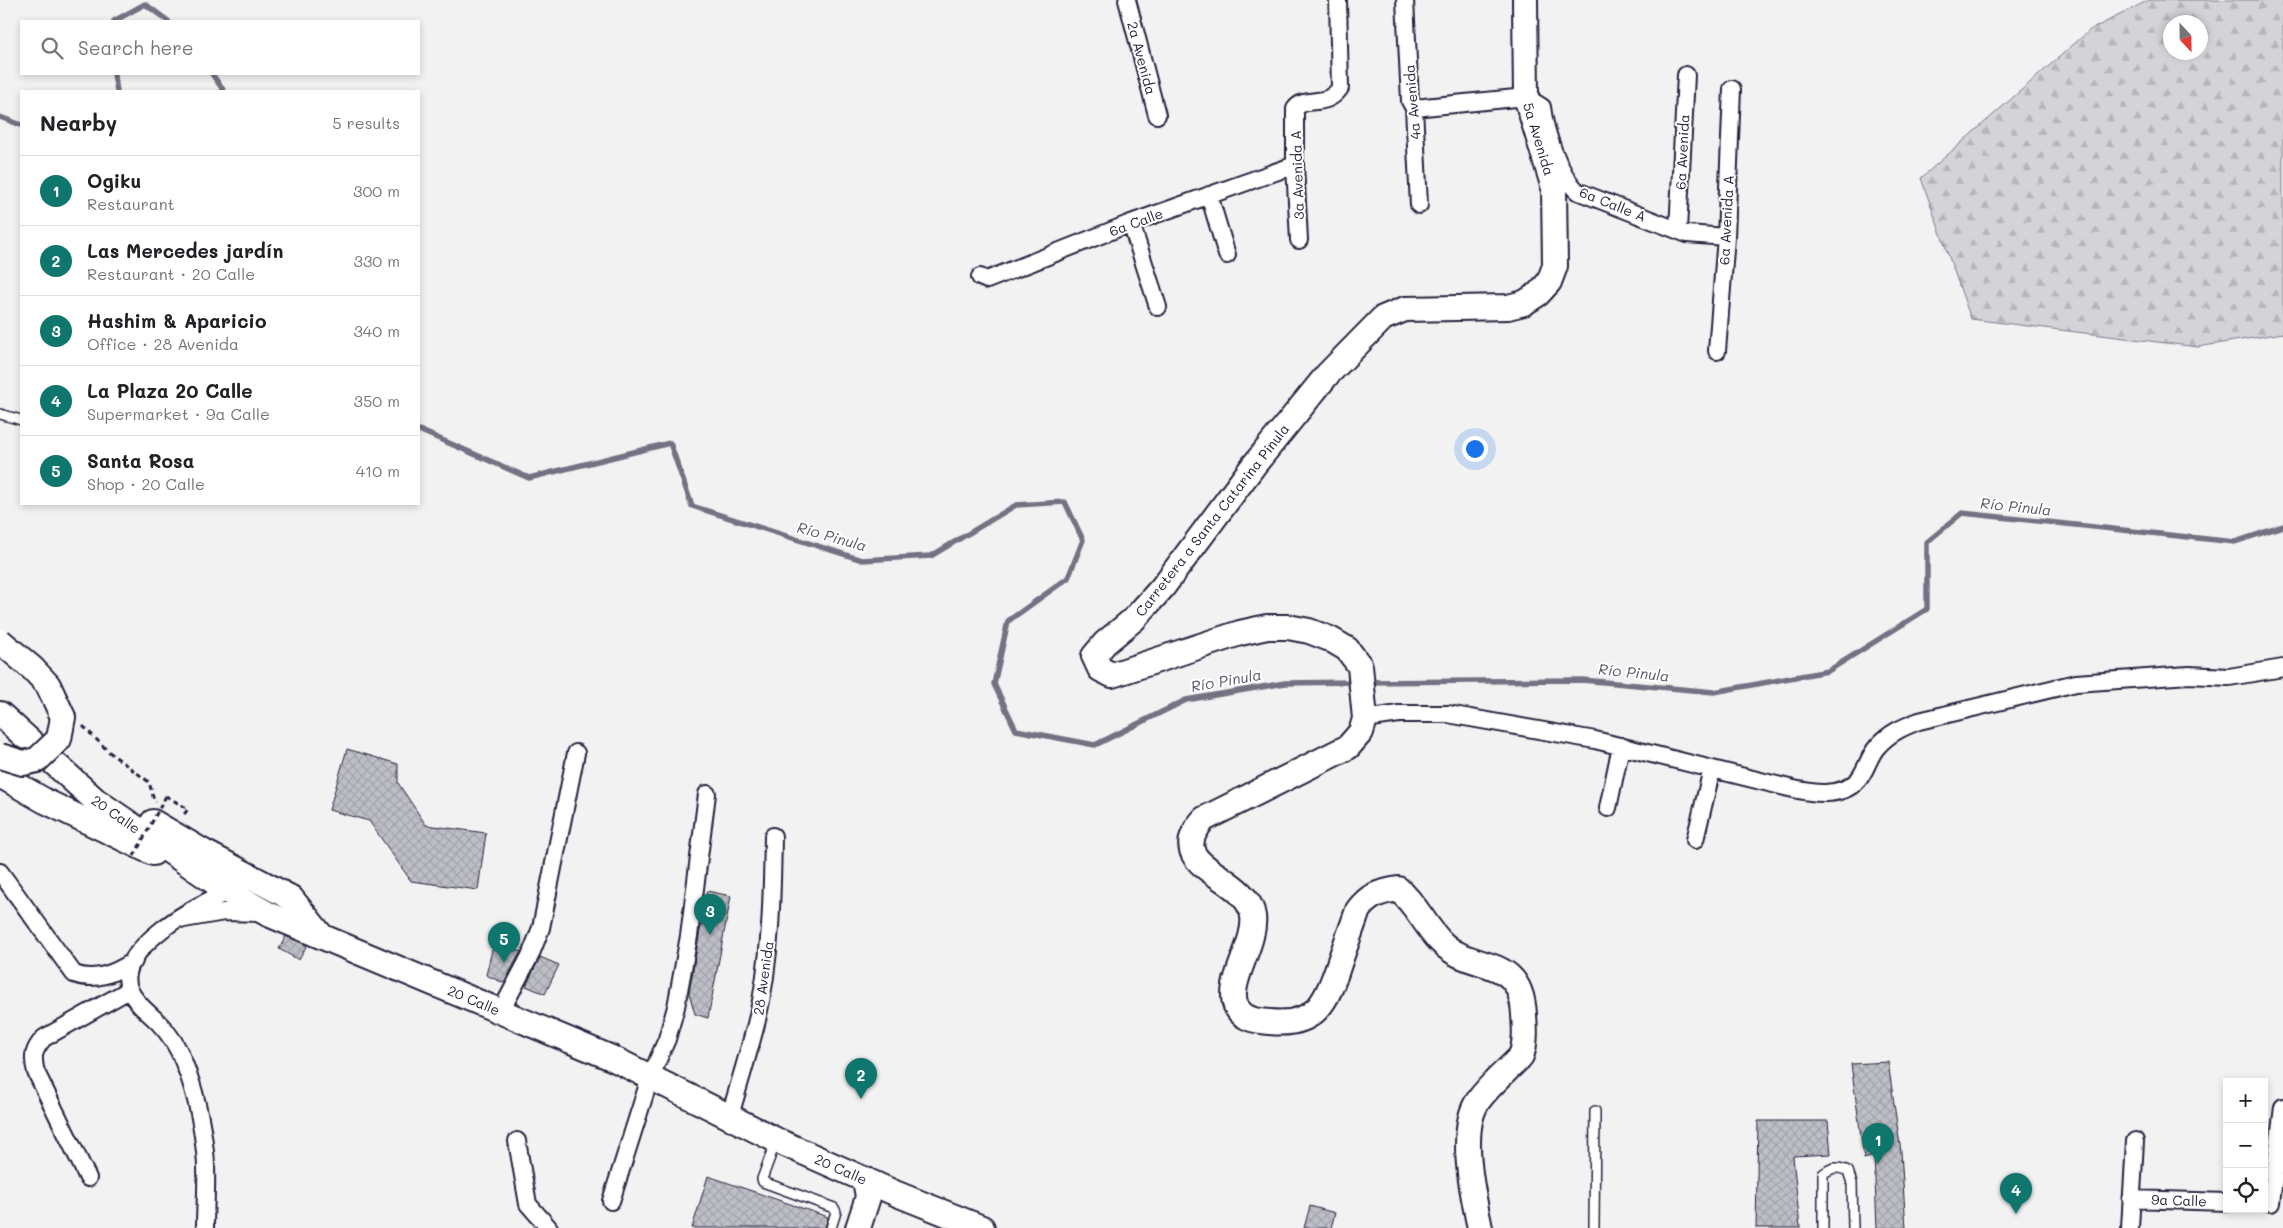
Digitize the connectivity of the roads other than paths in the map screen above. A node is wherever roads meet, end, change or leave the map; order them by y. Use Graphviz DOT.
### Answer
graph roads {
  1 [pos="1127,0"];
  2 [pos="1338,0"];
  3 [pos="1405,0"];
  4 [pos="1525,0"];
  5 [pos="1686,74"];
  6 [pos="1732,89"];
  7 [pos="1526,97"];
  8 [pos="1414,108"];
  9 [pos="1157,115"];
  10 [pos="1294,165"];
  11 [pos="1554,188"];
  12 [pos="1209,195"];
  13 [pos="1419,205"];
  14 [pos="1131,222"];
  15 [pos="1678,230"];
  16 [pos="1726,237"];
  17 [pos="1299,240"];
  18 [pos="1227,255"];
  19 [pos="980,277"];
  20 [pos="1158,307"];
  21 [pos="1717,351"];
  22 [pos="0,414"];
  23 [pos="20,420"];
  24 [pos="0,641"];
  25 [pos="2283,668"];
  26 [pos="0,701"];
  27 [pos="1364,710"];
  28 [pos="0,714"];
  29 [pos="1622,746"];
  30 [pos="576,753"];
  31 [pos="0,756"];
  32 [pos="1712,769"];
  33 [pos="0,774"];
  34 [pos="707,794"];
  35 [pos="1608,808"];
  36 [pos="773,836"];
  37 [pos="1695,840"];
  38 [pos="193,867"];
  39 [pos="0,872"];
  40 [pos="229,892"];
  41 [pos="268,914"];
  42 [pos="177,920"];
  43 [pos="321,936"];
  44 [pos="134,961"];
  45 [pos="129,990"];
  46 [pos="501,1011"];
  47 [pos="650,1078"];
  48 [pos="2283,1107"];
  49 [pos="1595,1111"];
  50 [pos="730,1116"];
  51 [pos="776,1140"];
  52 [pos="517,1141"];
  53 [pos="2135,1141"];
  54 [pos="88,1178"];
  55 [pos="865,1179"];
  56 [pos="897,1194"];
  57 [pos="2131,1199"];
  58 [pos="611,1201"];
  59 [pos="2223,1202"];
  60 [pos="2273,1203"];
  61 [pos="205,1228"];
  62 [pos="549,1228"];
  63 [pos="831,1228"];
  64 [pos="858,1228"];
  65 [pos="872,1228"];
  66 [pos="982,1228"];
  67 [pos="1480,1228"];
  68 [pos="1594,1228"];
  69 [pos="1823,1228"];
  70 [pos="1853,1228"];
  71 [pos="2130,1228"];
  1 -- 9 [label="street, 2a Avenida"];
  2 -- 10 [label="street, 3a Avenida A"];
  3 -- 8 [label="street, 4a Avenida"];
  4 -- 7 [label="street, 5a Avenida"];
  5 -- 15 [label="street, 6a Avenida"];
  6 -- 16 [label="street, 6a Avenida A"];
  7 -- 8 [label="street"];
  7 -- 11 [label="street, 5a Avenida"];
  7 -- 15 [label="street, 6a Calle A"];
  8 -- 13 [label="street, 4a Avenida"];
  10 -- 12 [label="street, 6a Calle"];
  10 -- 17 [label="street, 3a Avenida A"];
  11 -- 27 [label="street, Carretera a Santa Catarina Pinula"];
  12 -- 14 [label="street, 6a Calle"];
  12 -- 18 [label="street"];
  14 -- 19 [label="street, 6a Calle"];
  14 -- 20 [label="street"];
  15 -- 16 [label="street, 6a Calle A"];
  16 -- 21 [label="street, 6a Avenida A"];
  22 -- 23 [label="lane"];
  24 -- 31 [label="street, bridge"];
  25 -- 32 [label="street"];
  26 -- 43 [label="street"];
  27 -- 29 [label="street"];
  27 -- 67 [label="street"];
  28 -- 38 [label="street, 20 Calle"];
  29 -- 32 [label="street"];
  29 -- 35 [label="street"];
  30 -- 46 [label="street"];
  32 -- 37 [label="street"];
  33 -- 38 [label="street"];
  34 -- 47 [label="street"];
  36 -- 50 [label="street, 28 Avenida"];
  38 -- 40 [label="street, 20 Calle"];
  39 -- 44 [label="street"];
  40 -- 41 [label="street, 20 Calle"];
  40 -- 42 [label="street"];
  41 -- 42 [label="street"];
  41 -- 43 [label="street, 20 Calle"];
  42 -- 44 [label="street"];
  43 -- 46 [label="street, 20 Calle"];
  44 -- 45 [label="street"];
  45 -- 54 [label="street"];
  45 -- 61 [label="street"];
  46 -- 47 [label="street, 20 Calle"];
  47 -- 50 [label="street, 20 Calle"];
  47 -- 58 [label="street"];
  48 -- 60 [label="street"];
  49 -- 68 [label="lane"];
  50 -- 51 [label="street, 20 Calle"];
  51 -- 55 [label="street, 20 Calle"];
  51 -- 63 [label="lane"];
  52 -- 62 [label="street"];
  53 -- 57 [label="street"];
  55 -- 56 [label="street, 20 Calle"];
  55 -- 64 [label="street"];
  56 -- 65 [label="street"];
  56 -- 66 [label="street, 20 Calle"];
  57 -- 59 [label="street, 9a Calle"];
  57 -- 71 [label="street"];
  69 -- 70 [label="lane"];
}
